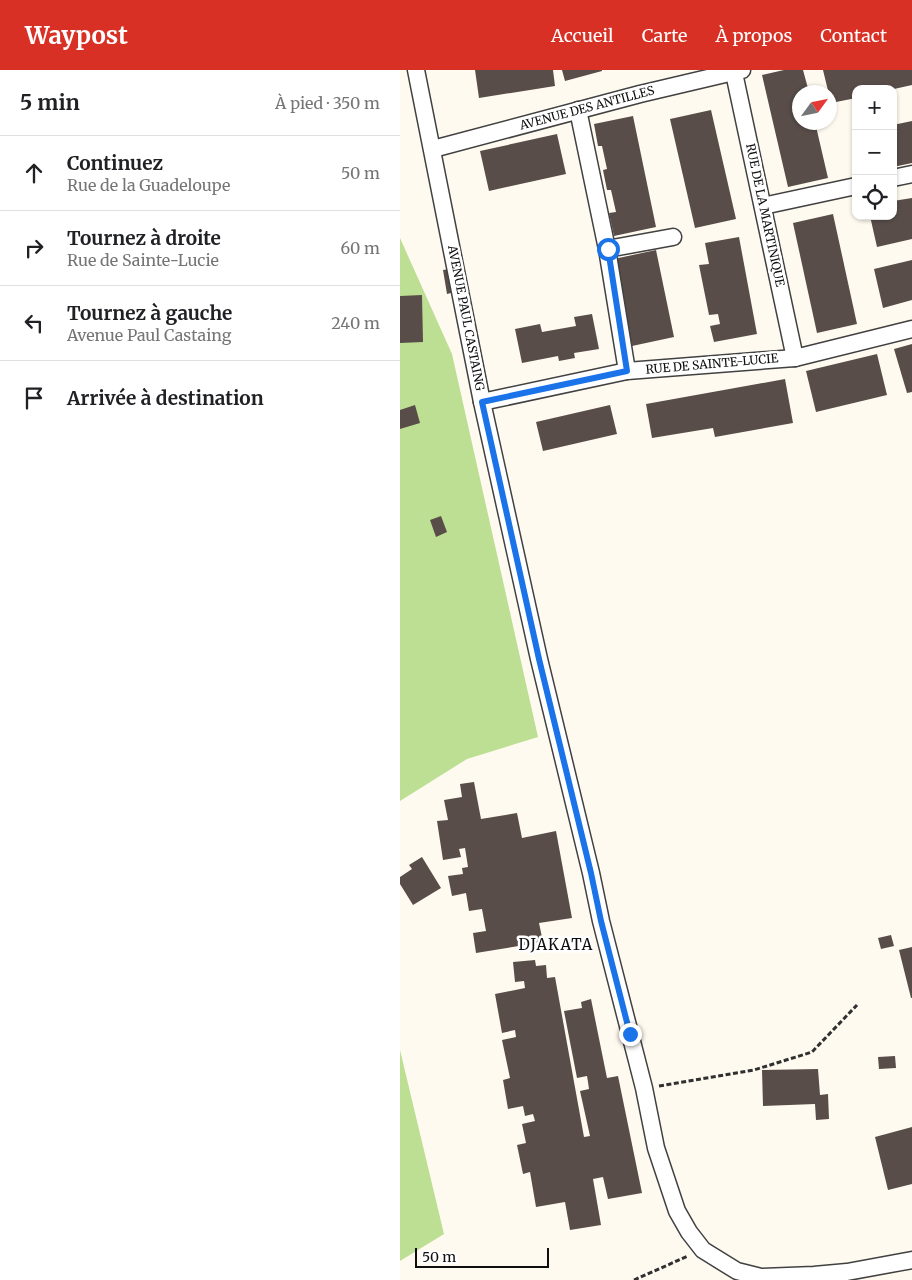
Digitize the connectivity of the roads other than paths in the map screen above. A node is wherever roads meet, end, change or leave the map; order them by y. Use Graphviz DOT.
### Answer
graph roads {
  1 [pos="416,70"];
  2 [pos="738,71"];
  3 [pos="578,110"];
  4 [pos="433,149"];
  5 [pos="912,174"];
  6 [pos="897,177"];
  7 [pos="852,187"];
  8 [pos="763,206"];
  9 [pos="673,237"];
  10 [pos="608,249"];
  11 [pos="912,329"];
  12 [pos="795,358"];
  13 [pos="627,371"];
  14 [pos="482,402"];
  15 [pos="912,1260"];
  1 -- 4 [label="street, AVENUE PAUL CASTAING"];
  2 -- 3 [label="street, AVENUE DES ANTILLES"];
  2 -- 8 [label="street, RUE DE LA MARTINIQUE"];
  3 -- 4 [label="street, AVENUE DES ANTILLES"];
  3 -- 10 [label="street"];
  4 -- 14 [label="street, AVENUE PAUL CASTAING"];
  5 -- 6 [label="street"];
  7 -- 8 [label="street"];
  8 -- 12 [label="street, RUE DE LA MARTINIQUE"];
  9 -- 10 [label="street"];
  10 -- 13 [label="street"];
  11 -- 12 [label="street, RUE DE SAINTE-LUCIE"];
  12 -- 13 [label="street, RUE DE SAINTE-LUCIE"];
  13 -- 14 [label="street, RUE DE SAINTE-LUCIE"];
  14 -- 15 [label="street, AVENUE PAUL CASTAING"];
}
